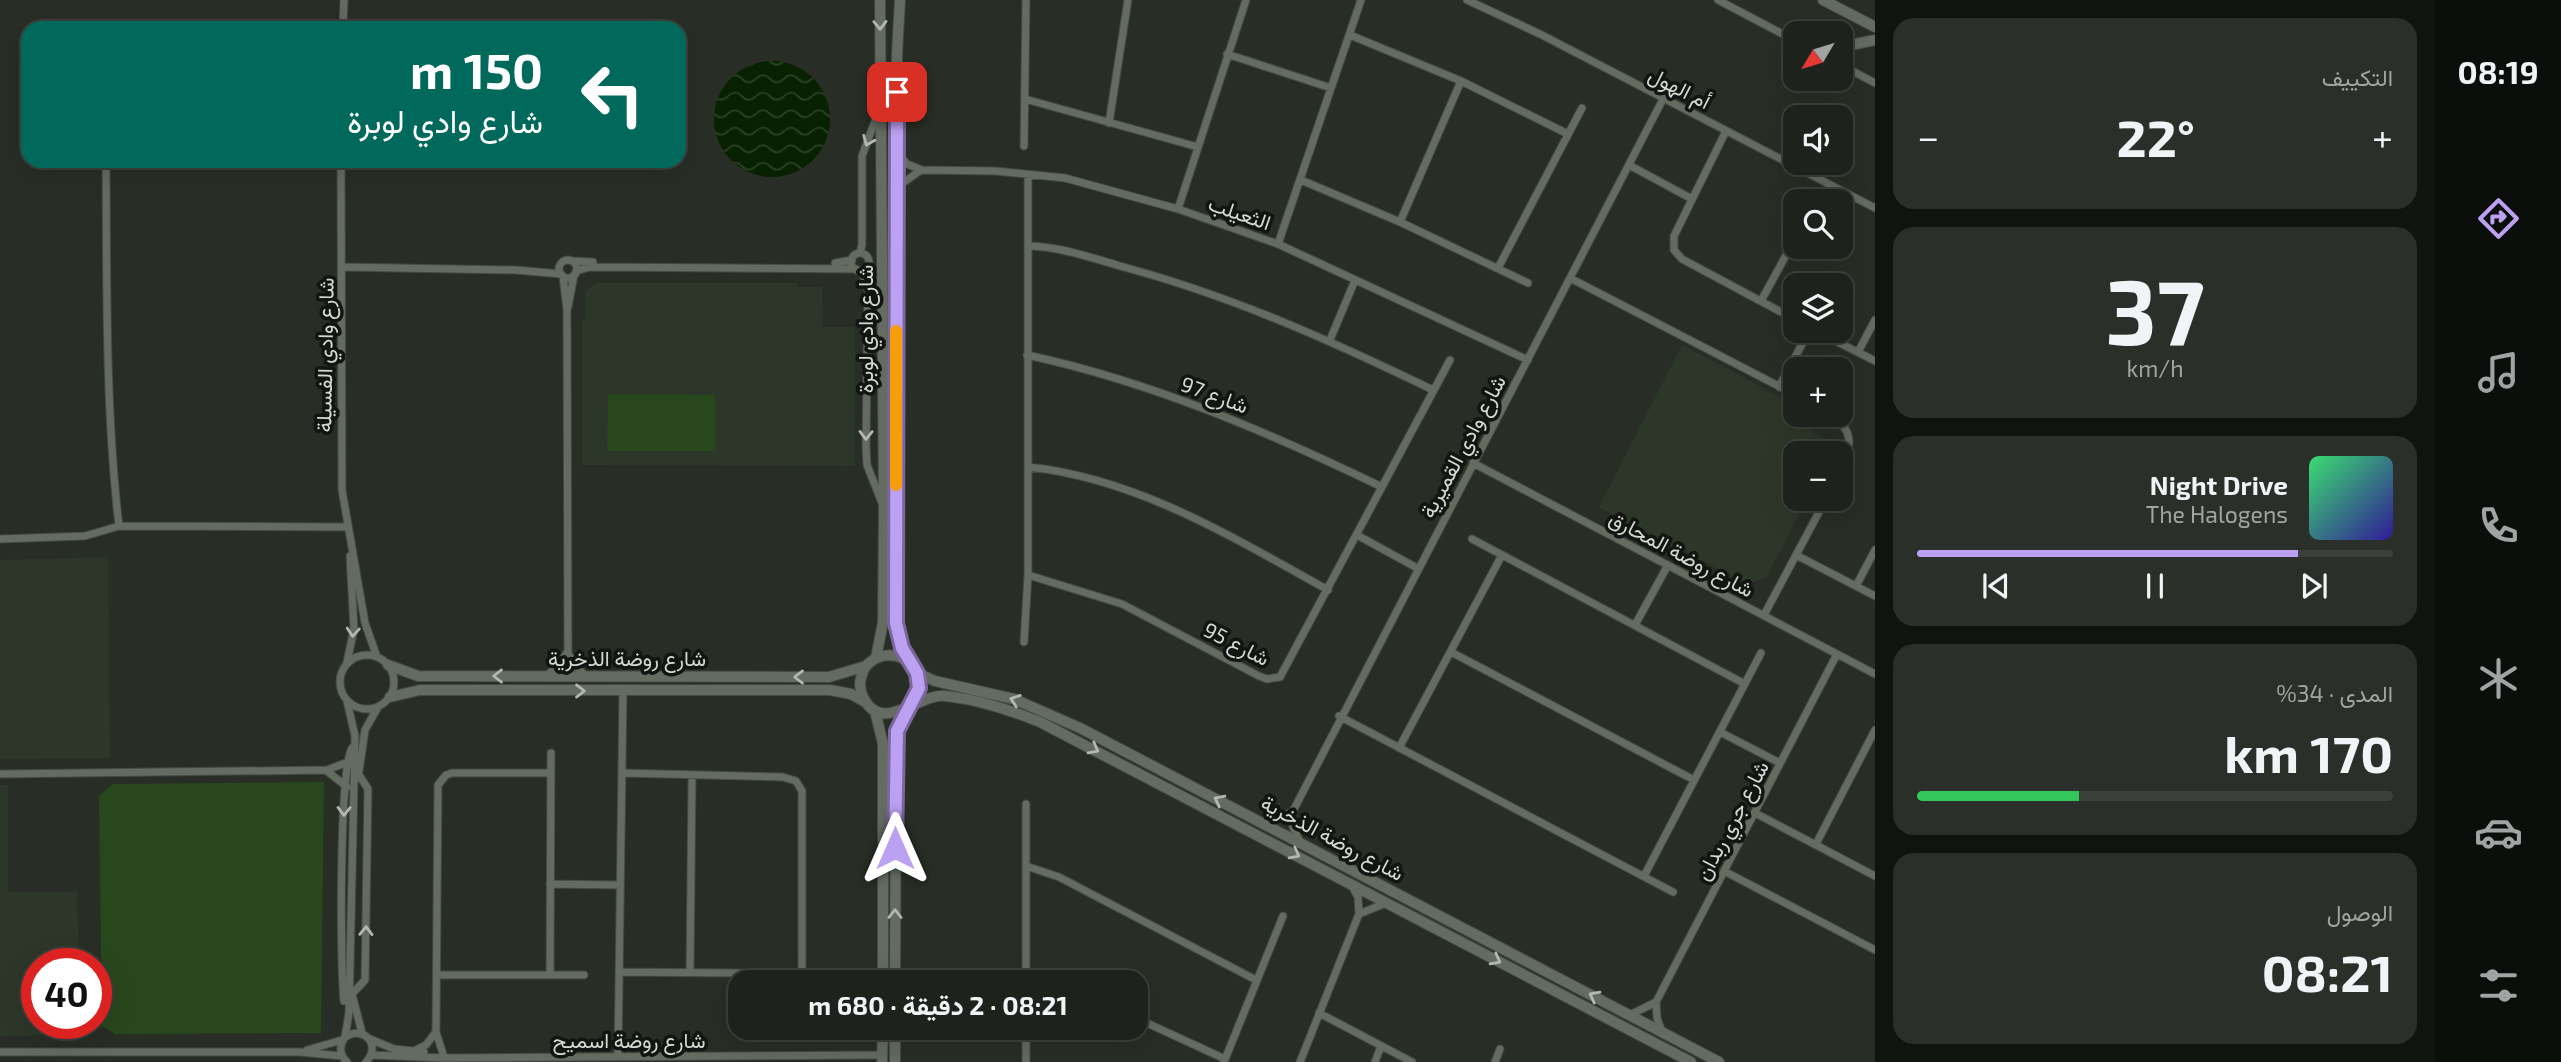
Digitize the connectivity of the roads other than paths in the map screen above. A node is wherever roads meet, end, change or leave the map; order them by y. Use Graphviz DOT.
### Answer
graph roads {
  1 [pos="344,0"];
  2 [pos="880,0"];
  3 [pos="893,0"];
  4 [pos="900,0"];
  5 [pos="1026,0"];
  6 [pos="1128,0"];
  7 [pos="1247,0"];
  8 [pos="1361,0"];
  9 [pos="1467,0"];
  10 [pos="1718,0"];
  11 [pos="1822,0"];
  12 [pos="343,21"];
  13 [pos="1875,27"];
  14 [pos="1783,34"];
  15 [pos="1350,35"];
  16 [pos="1875,40"];
  17 [pos="1853,45"];
  18 [pos="880,50"];
  19 [pos="897,54"];
  20 [pos="1227,54"];
  21 [pos="1853,71"];
  22 [pos="1461,81"];
  23 [pos="1875,83"];
  24 [pos="1331,89"];
  25 [pos="1025,99"];
  26 [pos="1664,99"];
  27 [pos="1583,108"];
  28 [pos="1109,123"];
  29 [pos="1726,131"];
  30 [pos="1568,134"];
  31 [pos="1024,146"];
  32 [pos="1198,147"];
  33 [pos="896,153"];
  34 [pos="1629,165"];
  35 [pos="106,168"];
  36 [pos="341,168"];
  37 [pos="922,170"];
  38 [pos="1028,175"];
  39 [pos="1301,180"];
  40 [pos="896,188"];
  41 [pos="1692,199"];
  42 [pos="1875,208"];
  43 [pos="1178,209"];
  44 [pos="1400,222"];
  45 [pos="1278,244"];
  46 [pos="1029,246"];
  47 [pos="860,253"];
  48 [pos="1784,259"];
  49 [pos="852,260"];
  50 [pos="572,261"];
  51 [pos="562,263"];
  52 [pos="342,267"];
  53 [pos="1498,268"];
  54 [pos="516,270"];
  55 [pos="859,270"];
  56 [pos="575,273"];
  57 [pos="562,275"];
  58 [pos="1570,278"];
  59 [pos="1355,280"];
  60 [pos="1528,283"];
  61 [pos="1761,301"];
  62 [pos="567,308"];
  63 [pos="1783,313"];
  64 [pos="1875,320"];
  65 [pos="1330,340"];
  66 [pos="1803,343"];
  67 [pos="1840,343"];
  68 [pos="1858,352"];
  69 [pos="1027,355"];
  70 [pos="1450,360"];
  71 [pos="1528,360"];
  72 [pos="1875,361"];
  73 [pos="1779,387"];
  74 [pos="1783,389"];
  75 [pos="1433,390"];
  76 [pos="1473,463"];
  77 [pos="1028,467"];
  78 [pos="1382,487"];
  79 [pos="884,510"];
  80 [pos="1820,511"];
  81 [pos="119,526"];
  82 [pos="346,527"];
  83 [pos="1357,535"];
  84 [pos="0,539"];
  85 [pos="1472,539"];
  86 [pos="350,548"];
  87 [pos="1875,551"];
  88 [pos="1502,555"];
  89 [pos="1796,555"];
  90 [pos="1668,565"];
  91 [pos="1417,568"];
  92 [pos="1028,575"];
  93 [pos="1856,586"];
  94 [pos="1328,590"];
  95 [pos="1875,596"];
  96 [pos="1764,615"];
  97 [pos="1635,625"];
  98 [pos="1024,642"];
  99 [pos="568,650"];
  100 [pos="1451,653"];
  101 [pos="1761,653"];
  102 [pos="1837,654"];
  103 [pos="377,657"];
  104 [pos="876,658"];
  105 [pos="908,661"];
  106 [pos="388,665"];
  107 [pos="345,666"];
  108 [pos="866,666"];
  109 [pos="917,673"];
  110 [pos="1875,674"];
  111 [pos="589,676"];
  112 [pos="545,677"];
  113 [pos="1745,684"];
  114 [pos="623,691"];
  115 [pos="390,697"];
  116 [pos="348,701"];
  117 [pos="865,702"];
  118 [pos="910,706"];
  119 [pos="378,707"];
  120 [pos="876,711"];
  121 [pos="1339,716"];
  122 [pos="1875,730"];
  123 [pos="1720,732"];
  124 [pos="354,745"];
  125 [pos="1867,746"];
  126 [pos="1399,748"];
  127 [pos="1875,751"];
  128 [pos="551,753"];
  129 [pos="348,762"];
  130 [pos="1780,763"];
  131 [pos="327,770"];
  132 [pos="551,773"];
  133 [pos="621,773"];
  134 [pos="0,774"];
  135 [pos="359,775"];
  136 [pos="692,776"];
  137 [pos="1694,780"];
  138 [pos="350,788"];
  139 [pos="1026,804"];
  140 [pos="1293,811"];
  141 [pos="1755,813"];
  142 [pos="1264,823"];
  143 [pos="1300,842"];
  144 [pos="1816,844"];
  145 [pos="1026,866"];
  146 [pos="1724,871"];
  147 [pos="1644,876"];
  148 [pos="1875,876"];
  149 [pos="1350,883"];
  150 [pos="550,884"];
  151 [pos="620,884"];
  152 [pos="1673,892"];
  153 [pos="1386,903"];
  154 [pos="1359,914"];
  155 [pos="1283,916"];
  156 [pos="1875,950"];
  157 [pos="802,970"];
  158 [pos="883,970"];
  159 [pos="895,970"];
  160 [pos="1026,970"];
  161 [pos="350,972"];
  162 [pos="620,972"];
  163 [pos="690,972"];
  164 [pos="728,973"];
  165 [pos="437,975"];
  166 [pos="550,975"];
  167 [pos="584,975"];
  168 [pos="1256,981"];
  169 [pos="352,994"];
  170 [pos="1656,1002"];
  171 [pos="348,1013"];
  172 [pos="1319,1013"];
  173 [pos="1630,1015"];
  174 [pos="1148,1024"];
  175 [pos="436,1032"];
  176 [pos="1663,1032"];
  177 [pos="362,1033"];
  178 [pos="344,1038"];
  179 [pos="370,1039"];
  180 [pos="883,1040"];
  181 [pos="895,1040"];
  182 [pos="1026,1040"];
  183 [pos="1381,1046"];
  184 [pos="1500,1049"];
  185 [pos="412,1051"];
  186 [pos="0,1052"];
  187 [pos="299,1052"];
  188 [pos="443,1054"];
  189 [pos="372,1055"];
  190 [pos="460,1056"];
  191 [pos="618,1056"];
  192 [pos="883,1058"];
  193 [pos="345,1059"];
  194 [pos="569,1059"];
  195 [pos="863,1059"];
  196 [pos="1224,1061"];
  197 [pos="366,1062"];
  198 [pos="895,1062"];
  199 [pos="1026,1062"];
  200 [pos="1300,1062"];
  201 [pos="1375,1062"];
  202 [pos="1412,1062"];
  203 [pos="1495,1062"];
  204 [pos="1691,1062"];
  205 [pos="1719,1062"];
  1 -- 12 [label="street"];
  2 -- 18 [label="street, شارع وادي لوبرة, one-way"];
  3 -- 19 [label="street"];
  4 -- 19 [label="street, شارع وادي لوبرة"];
  5 -- 25 [label="street"];
  6 -- 28 [label="street"];
  7 -- 20 [label="street"];
  8 -- 15 [label="street"];
  9 -- 26 [label="street, أم الهول"];
  10 -- 14 [label="street"];
  11 -- 13 [label="street"];
  15 -- 22 [label="street"];
  15 -- 24 [label="street"];
  16 -- 17 [label="street"];
  18 -- 47 [label="street, one-way"];
  18 -- 79 [label="street, شارع وادي لوبرة"];
  19 -- 33 [label="street, شارع وادي لوبرة"];
  20 -- 24 [label="street"];
  20 -- 32 [label="street"];
  21 -- 23 [label="street"];
  22 -- 30 [label="street"];
  22 -- 44 [label="street"];
  24 -- 39 [label="street"];
  25 -- 28 [label="street"];
  25 -- 31 [label="street"];
  26 -- 29 [label="street, أم الهول"];
  26 -- 34 [label="street, شارع وادي القميرية"];
  27 -- 30 [label="street"];
  28 -- 32 [label="street"];
  29 -- 41 [label="street"];
  29 -- 42 [label="street, أم الهول"];
  30 -- 53 [label="street"];
  32 -- 43 [label="street"];
  33 -- 37 [label="street"];
  33 -- 40 [label="street, شارع وادي لوبرة"];
  34 -- 41 [label="street"];
  34 -- 58 [label="street, شارع وادي القميرية"];
  35 -- 81 [label="street"];
  36 -- 52 [label="street, شارع وادي الفسيلة"];
  37 -- 38 [label="street, الثعيلب"];
  37 -- 40 [label="street"];
  38 -- 43 [label="street, الثعيلب"];
  38 -- 46 [label="street"];
  39 -- 44 [label="street"];
  39 -- 45 [label="street"];
  40 -- 105 [label="street, شارع وادي لوبرة"];
  41 -- 61 [label="street"];
  43 -- 45 [label="street, الثعيلب"];
  44 -- 53 [label="street"];
  45 -- 59 [label="street, الثعيلب"];
  46 -- 65 [label="street"];
  46 -- 69 [label="street"];
  47 -- 49 [label="street"];
  47 -- 55 [label="street"];
  48 -- 61 [label="street"];
  49 -- 50 [label="street"];
  49 -- 55 [label="street"];
  50 -- 51 [label="street"];
  50 -- 56 [label="street"];
  51 -- 54 [label="street"];
  51 -- 57 [label="street"];
  52 -- 54 [label="street"];
  52 -- 82 [label="street, شارع وادي الفسيلة"];
  53 -- 60 [label="street"];
  54 -- 57 [label="street"];
  55 -- 56 [label="street"];
  55 -- 79 [label="street, one-way"];
  56 -- 57 [label="street"];
  56 -- 62 [label="street"];
  57 -- 62 [label="street"];
  58 -- 71 [label="street, شارع وادي القميرية"];
  58 -- 73 [label="street"];
  59 -- 65 [label="street"];
  59 -- 71 [label="street, الثعيلب"];
  61 -- 63 [label="street"];
  62 -- 99 [label="street"];
  64 -- 68 [label="street"];
  65 -- 75 [label="street"];
  66 -- 73 [label="street"];
  67 -- 68 [label="street"];
  68 -- 72 [label="street"];
  69 -- 77 [label="street"];
  69 -- 78 [label="street, شارع 97"];
  70 -- 75 [label="street, شارع 95"];
  71 -- 76 [label="street, شارع وادي القميرية"];
  73 -- 74 [label="street"];
  75 -- 78 [label="street, شارع 95"];
  76 -- 90 [label="street, شارع روضة المحارق"];
  76 -- 91 [label="street, شارع وادي القميرية"];
  77 -- 92 [label="street"];
  77 -- 94 [label="street"];
  78 -- 83 [label="street, شارع 95"];
  79 -- 104 [label="street, شارع وادي لوبرة"];
  80 -- 89 [label="street"];
  81 -- 82 [label="street"];
  81 -- 84 [label="street"];
  82 -- 86 [label="street, شارع وادي الفسيلة"];
  83 -- 91 [label="street"];
  83 -- 94 [label="street, شارع 95"];
  85 -- 88 [label="street"];
  86 -- 103 [label="street, شارع وادي الفسيلة"];
  86 -- 107 [label="street, شارع وادي الفسيلة, one-way"];
  87 -- 93 [label="street"];
  88 -- 97 [label="street"];
  88 -- 100 [label="street"];
  89 -- 93 [label="street"];
  89 -- 96 [label="street"];
  90 -- 96 [label="street, شارع روضة المحارق"];
  90 -- 97 [label="street"];
  91 -- 121 [label="street, شارع وادي القميرية"];
  92 -- 94 [label="street, شارع 95"];
  92 -- 98 [label="street"];
  93 -- 95 [label="street"];
  96 -- 102 [label="street, شارع روضة المحارق"];
  97 -- 113 [label="street"];
  99 -- 111 [label="street"];
  99 -- 112 [label="street"];
  100 -- 126 [label="street"];
  100 -- 137 [label="street"];
  101 -- 113 [label="street"];
  102 -- 110 [label="street, شارع روضة المحارق"];
  102 -- 130 [label="street, شارع جري ربدان"];
  103 -- 106 [label="street"];
  103 -- 107 [label="street"];
  104 -- 105 [label="street"];
  104 -- 108 [label="street"];
  105 -- 109 [label="street"];
  112 -- 106 [label="street, شارع روضة الذخرية, one-way"];
  106 -- 115 [label="street"];
  107 -- 116 [label="street"];
  108 -- 111 [label="street, شارع روضة الذخرية, one-way"];
  108 -- 117 [label="street"];
  109 -- 118 [label="street"];
  142 -- 109 [label="street, شارع روضة الذخرية, one-way"];
  111 -- 112 [label="street, شارع روضة الذخرية"];
  113 -- 123 [label="street"];
  115 -- 114 [label="street, شارع روضة الذخرية, one-way"];
  114 -- 117 [label="street, شارع روضة الذخرية"];
  114 -- 133 [label="street"];
  115 -- 119 [label="street"];
  116 -- 119 [label="street"];
  116 -- 124 [label="street"];
  117 -- 120 [label="street"];
  118 -- 120 [label="street"];
  118 -- 149 [label="street, شارع روضة الذخرية, one-way"];
  159 -- 118 [label="street, one-way"];
  119 -- 135 [label="street"];
  120 -- 158 [label="street"];
  121 -- 126 [label="street"];
  121 -- 140 [label="street, شارع وادي القميرية"];
  122 -- 125 [label="street"];
  123 -- 130 [label="street"];
  123 -- 137 [label="street"];
  124 -- 129 [label="street"];
  124 -- 138 [label="street"];
  125 -- 127 [label="street"];
  125 -- 144 [label="street"];
  126 -- 147 [label="street"];
  128 -- 132 [label="street"];
  129 -- 131 [label="street"];
  129 -- 138 [label="street"];
  130 -- 141 [label="street, شارع جري ربدان"];
  131 -- 134 [label="street"];
  131 -- 138 [label="street"];
  132 -- 150 [label="street"];
  132 -- 165 [label="street"];
  133 -- 136 [label="street"];
  133 -- 151 [label="street"];
  135 -- 138 [label="street"];
  169 -- 135 [label="street, one-way"];
  136 -- 157 [label="street"];
  136 -- 163 [label="street"];
  137 -- 147 [label="street"];
  138 -- 161 [label="street"];
  138 -- 171 [label="street, one-way"];
  139 -- 145 [label="street"];
  140 -- 142 [label="street"];
  140 -- 143 [label="street"];
  141 -- 144 [label="street"];
  141 -- 146 [label="street, شارع جري ربدان"];
  142 -- 143 [label="street, شارع روضة الذخرية"];
  173 -- 143 [label="street, شارع روضة الذخرية, one-way"];
  144 -- 148 [label="street"];
  145 -- 160 [label="street"];
  145 -- 168 [label="street"];
  146 -- 156 [label="street"];
  146 -- 170 [label="street, شارع جري ربدان"];
  147 -- 152 [label="street"];
  149 -- 153 [label="street, شارع روضة الذخرية"];
  149 -- 154 [label="street"];
  150 -- 151 [label="street"];
  150 -- 166 [label="street"];
  151 -- 162 [label="street"];
  153 -- 154 [label="street"];
  153 -- 204 [label="street, شارع روضة الذخرية, one-way"];
  154 -- 172 [label="street"];
  155 -- 168 [label="street"];
  161 -- 169 [label="street"];
  161 -- 171 [label="street"];
  162 -- 163 [label="street"];
  162 -- 191 [label="street"];
  163 -- 164 [label="street"];
  165 -- 166 [label="street"];
  165 -- 175 [label="street"];
  166 -- 167 [label="street"];
  168 -- 196 [label="street"];
  169 -- 177 [label="street"];
  170 -- 173 [label="street"];
  170 -- 176 [label="street"];
  171 -- 178 [label="street"];
  172 -- 183 [label="street"];
  172 -- 200 [label="street"];
  173 -- 176 [label="street, شارع روضة الذخرية"];
  174 -- 196 [label="street"];
  175 -- 185 [label="street"];
  175 -- 188 [label="street"];
  176 -- 205 [label="street, شارع روضة الذخرية"];
  177 -- 178 [label="street"];
  177 -- 179 [label="street, شارع روضة اسميح"];
  178 -- 187 [label="street"];
  178 -- 193 [label="street"];
  179 -- 185 [label="street, شارع روضة اسميح"];
  179 -- 189 [label="street"];
  180 -- 192 [label="street"];
  181 -- 198 [label="street"];
  182 -- 199 [label="street"];
  183 -- 201 [label="street"];
  183 -- 202 [label="street"];
  184 -- 203 [label="street"];
  185 -- 188 [label="street, شارع روضة اسميح"];
  186 -- 187 [label="street"];
  187 -- 193 [label="street"];
  188 -- 190 [label="street, شارع روضة اسميح"];
  189 -- 190 [label="street, شارع روضة اسميح"];
  189 -- 197 [label="street"];
  190 -- 194 [label="street, شارع روضة اسميح"];
  191 -- 194 [label="street, شارع روضة اسميح"];
  191 -- 195 [label="street, شارع روضة اسميح"];
  192 -- 195 [label="street, شارع روضة اسميح"];
}
